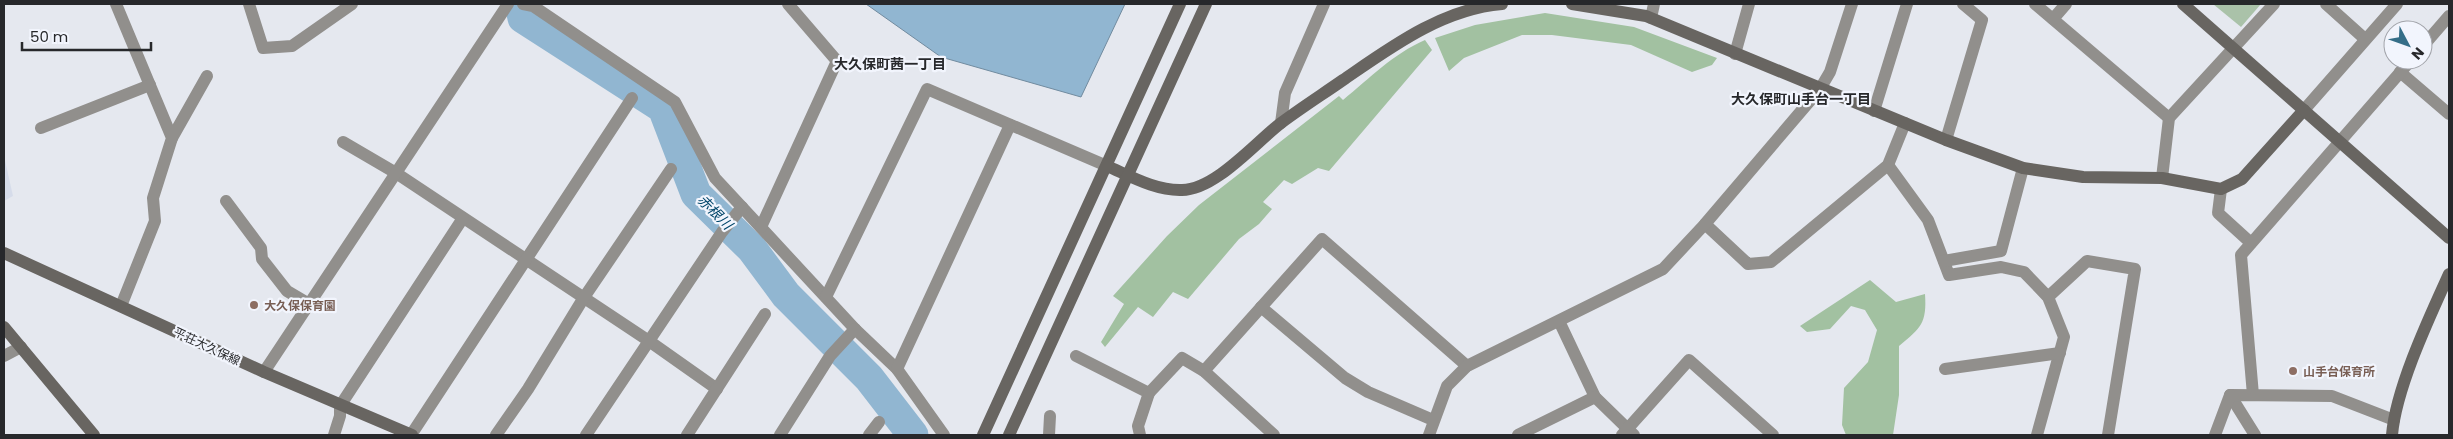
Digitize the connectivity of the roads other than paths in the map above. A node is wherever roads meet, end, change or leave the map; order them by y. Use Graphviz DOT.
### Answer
graph roads {
  1 [pos="116,4"];
  2 [pos="249,4"];
  3 [pos="352,4"];
  4 [pos="508,4"];
  5 [pos="522,4"];
  6 [pos="788,4"];
  7 [pos="1180,4"];
  8 [pos="1206,4"];
  9 [pos="1324,4"];
  10 [pos="1502,4"];
  11 [pos="1572,4"];
  12 [pos="1654,4"];
  13 [pos="1749,4"];
  14 [pos="1852,4"];
  15 [pos="1907,4"];
  16 [pos="1963,4"];
  17 [pos="2035,4"];
  18 [pos="2066,4"];
  19 [pos="2183,4"];
  20 [pos="2274,4"];
  21 [pos="2326,4"];
  22 [pos="2397,4"];
  23 [pos="2449,16"];
  24 [pos="1651,18"];
  25 [pos="2053,19"];
  26 [pos="2433,34"];
  27 [pos="2365,40"];
  28 [pos="2234,48"];
  29 [pos="1735,54"];
  30 [pos="2400,72"];
  31 [pos="208,76"];
  32 [pos="150,85"];
  33 [pos="1820,89"];
  34 [pos="632,98"];
  35 [pos="2304,110"];
  36 [pos="1874,111"];
  37 [pos="2449,114"];
  38 [pos="2169,118"];
  39 [pos="1280,123"];
  40 [pos="1905,124"];
  41 [pos="1010,125"];
  42 [pos="41,128"];
  43 [pos="172,138"];
  44 [pos="1946,140"];
  45 [pos="343,142"];
  46 [pos="2340,142"];
  47 [pos="1888,165"];
  48 [pos="1107,166"];
  49 [pos="2024,168"];
  50 [pos="671,169"];
  51 [pos="396,173"];
  52 [pos="1127,175"];
  53 [pos="2162,178"];
  54 [pos="2220,189"];
  55 [pos="226,200"];
  56 [pos="742,207"];
  57 [pos="462,218"];
  58 [pos="1705,224"];
  59 [pos="761,227"];
  60 [pos="2449,238"];
  61 [pos="2250,243"];
  62 [pos="4,253"];
  63 [pos="525,260"];
  64 [pos="1944,261"];
  65 [pos="2449,274"];
  66 [pos="826,297"];
  67 [pos="2048,297"];
  68 [pos="583,299"];
  69 [pos="309,304"];
  70 [pos="121,306"];
  71 [pos="1261,307"];
  72 [pos="765,314"];
  73 [pos="1559,321"];
  74 [pos="4,326"];
  75 [pos="855,329"];
  76 [pos="649,341"];
  77 [pos="22,347"];
  78 [pos="2060,353"];
  79 [pos="4,356"];
  80 [pos="1076,356"];
  81 [pos="1467,366"];
  82 [pos="897,369"];
  83 [pos="1946,369"];
  84 [pos="1204,371"];
  85 [pos="264,372"];
  86 [pos="717,389"];
  87 [pos="1149,393"];
  88 [pos="2230,395"];
  89 [pos="2253,395"];
  90 [pos="1596,397"];
  91 [pos="340,406"];
  92 [pos="1050,416"];
  93 [pos="1433,420"];
  94 [pos="2394,420"];
  95 [pos="879,422"];
  96 [pos="1628,433"];
  97 [pos="94,435"];
  98 [pos="334,435"];
  99 [pos="411,435"];
  100 [pos="496,435"];
  101 [pos="586,435"];
  102 [pos="687,435"];
  103 [pos="780,435"];
  104 [pos="869,435"];
  105 [pos="944,435"];
  106 [pos="983,435"];
  107 [pos="1009,435"];
  108 [pos="1049,435"];
  109 [pos="1140,435"];
  110 [pos="1274,435"];
  111 [pos="1429,435"];
  112 [pos="1518,435"];
  113 [pos="1773,435"];
  114 [pos="2037,435"];
  115 [pos="2108,435"];
  116 [pos="2215,435"];
  117 [pos="2254,435"];
  118 [pos="2392,435"];
  1 -- 32 [label="street"];
  2 -- 3 [label="street"];
  4 -- 51 [label="street"];
  5 -- 56 [label="street"];
  6 -- 59 [label="street"];
  7 -- 48 [label="street"];
  8 -- 52 [label="street"];
  9 -- 39 [label="street"];
  10 -- 39 [label="street"];
  11 -- 24 [label="street"];
  12 -- 24 [label="street"];
  13 -- 29 [label="street"];
  14 -- 33 [label="street"];
  15 -- 36 [label="street"];
  16 -- 44 [label="street"];
  17 -- 25 [label="street"];
  18 -- 25 [label="street"];
  19 -- 28 [label="street"];
  20 -- 28 [label="street"];
  21 -- 27 [label="street"];
  22 -- 27 [label="street"];
  23 -- 26 [label="street"];
  24 -- 29 [label="street"];
  25 -- 38 [label="street"];
  27 -- 35 [label="street"];
  28 -- 35 [label="street"];
  28 -- 38 [label="street"];
  29 -- 33 [label="street"];
  30 -- 37 [label="street"];
  30 -- 46 [label="street"];
  31 -- 43 [label="street"];
  32 -- 42 [label="street"];
  32 -- 43 [label="street"];
  33 -- 36 [label="street"];
  33 -- 58 [label="street"];
  34 -- 63 [label="street"];
  35 -- 46 [label="street"];
  35 -- 54 [label="street"];
  36 -- 40 [label="street"];
  38 -- 53 [label="street"];
  39 -- 52 [label="street"];
  40 -- 44 [label="street"];
  40 -- 47 [label="street"];
  41 -- 48 [label="street"];
  41 -- 66 [label="street"];
  41 -- 82 [label="street"];
  43 -- 70 [label="street"];
  44 -- 49 [label="street"];
  45 -- 51 [label="street"];
  46 -- 60 [label="street"];
  46 -- 61 [label="street"];
  47 -- 58 [label="street"];
  47 -- 64 [label="street"];
  48 -- 52 [label="street"];
  48 -- 106 [label="street"];
  49 -- 53 [label="street"];
  49 -- 64 [label="street"];
  50 -- 68 [label="street"];
  51 -- 57 [label="street"];
  51 -- 69 [label="street"];
  52 -- 107 [label="street"];
  53 -- 54 [label="street"];
  54 -- 61 [label="street"];
  55 -- 69 [label="street"];
  56 -- 59 [label="street"];
  56 -- 76 [label="street"];
  57 -- 63 [label="street"];
  57 -- 91 [label="street"];
  58 -- 73 [label="street"];
  59 -- 66 [label="street"];
  61 -- 89 [label="street"];
  62 -- 70 [label="street, 平荘大久保線"];
  63 -- 68 [label="street"];
  63 -- 99 [label="street"];
  64 -- 67 [label="street"];
  65 -- 94 [label="street"];
  66 -- 75 [label="street"];
  67 -- 78 [label="street"];
  67 -- 115 [label="street"];
  68 -- 76 [label="street"];
  68 -- 100 [label="street"];
  69 -- 85 [label="street"];
  70 -- 85 [label="street, 平荘大久保線"];
  71 -- 81 [label="street"];
  71 -- 84 [label="street"];
  71 -- 93 [label="street"];
  72 -- 86 [label="street"];
  73 -- 81 [label="street"];
  73 -- 90 [label="street"];
  74 -- 77 [label="street"];
  75 -- 82 [label="street"];
  75 -- 103 [label="street"];
  76 -- 86 [label="street"];
  76 -- 101 [label="street"];
  77 -- 79 [label="street"];
  77 -- 97 [label="street"];
  78 -- 83 [label="street"];
  78 -- 114 [label="street"];
  80 -- 87 [label="street"];
  81 -- 93 [label="street"];
  82 -- 105 [label="street"];
  84 -- 87 [label="street"];
  84 -- 110 [label="street"];
  85 -- 91 [label="street, 平荘大久保線"];
  86 -- 102 [label="street"];
  87 -- 109 [label="street"];
  88 -- 89 [label="street"];
  88 -- 116 [label="street"];
  88 -- 117 [label="street"];
  89 -- 94 [label="street"];
  90 -- 96 [label="street"];
  90 -- 112 [label="street"];
  91 -- 98 [label="street"];
  91 -- 99 [label="street, 平荘大久保線"];
  92 -- 108 [label="street"];
  93 -- 111 [label="street"];
  94 -- 118 [label="street"];
  95 -- 104 [label="street"];
  96 -- 113 [label="street"];
}
